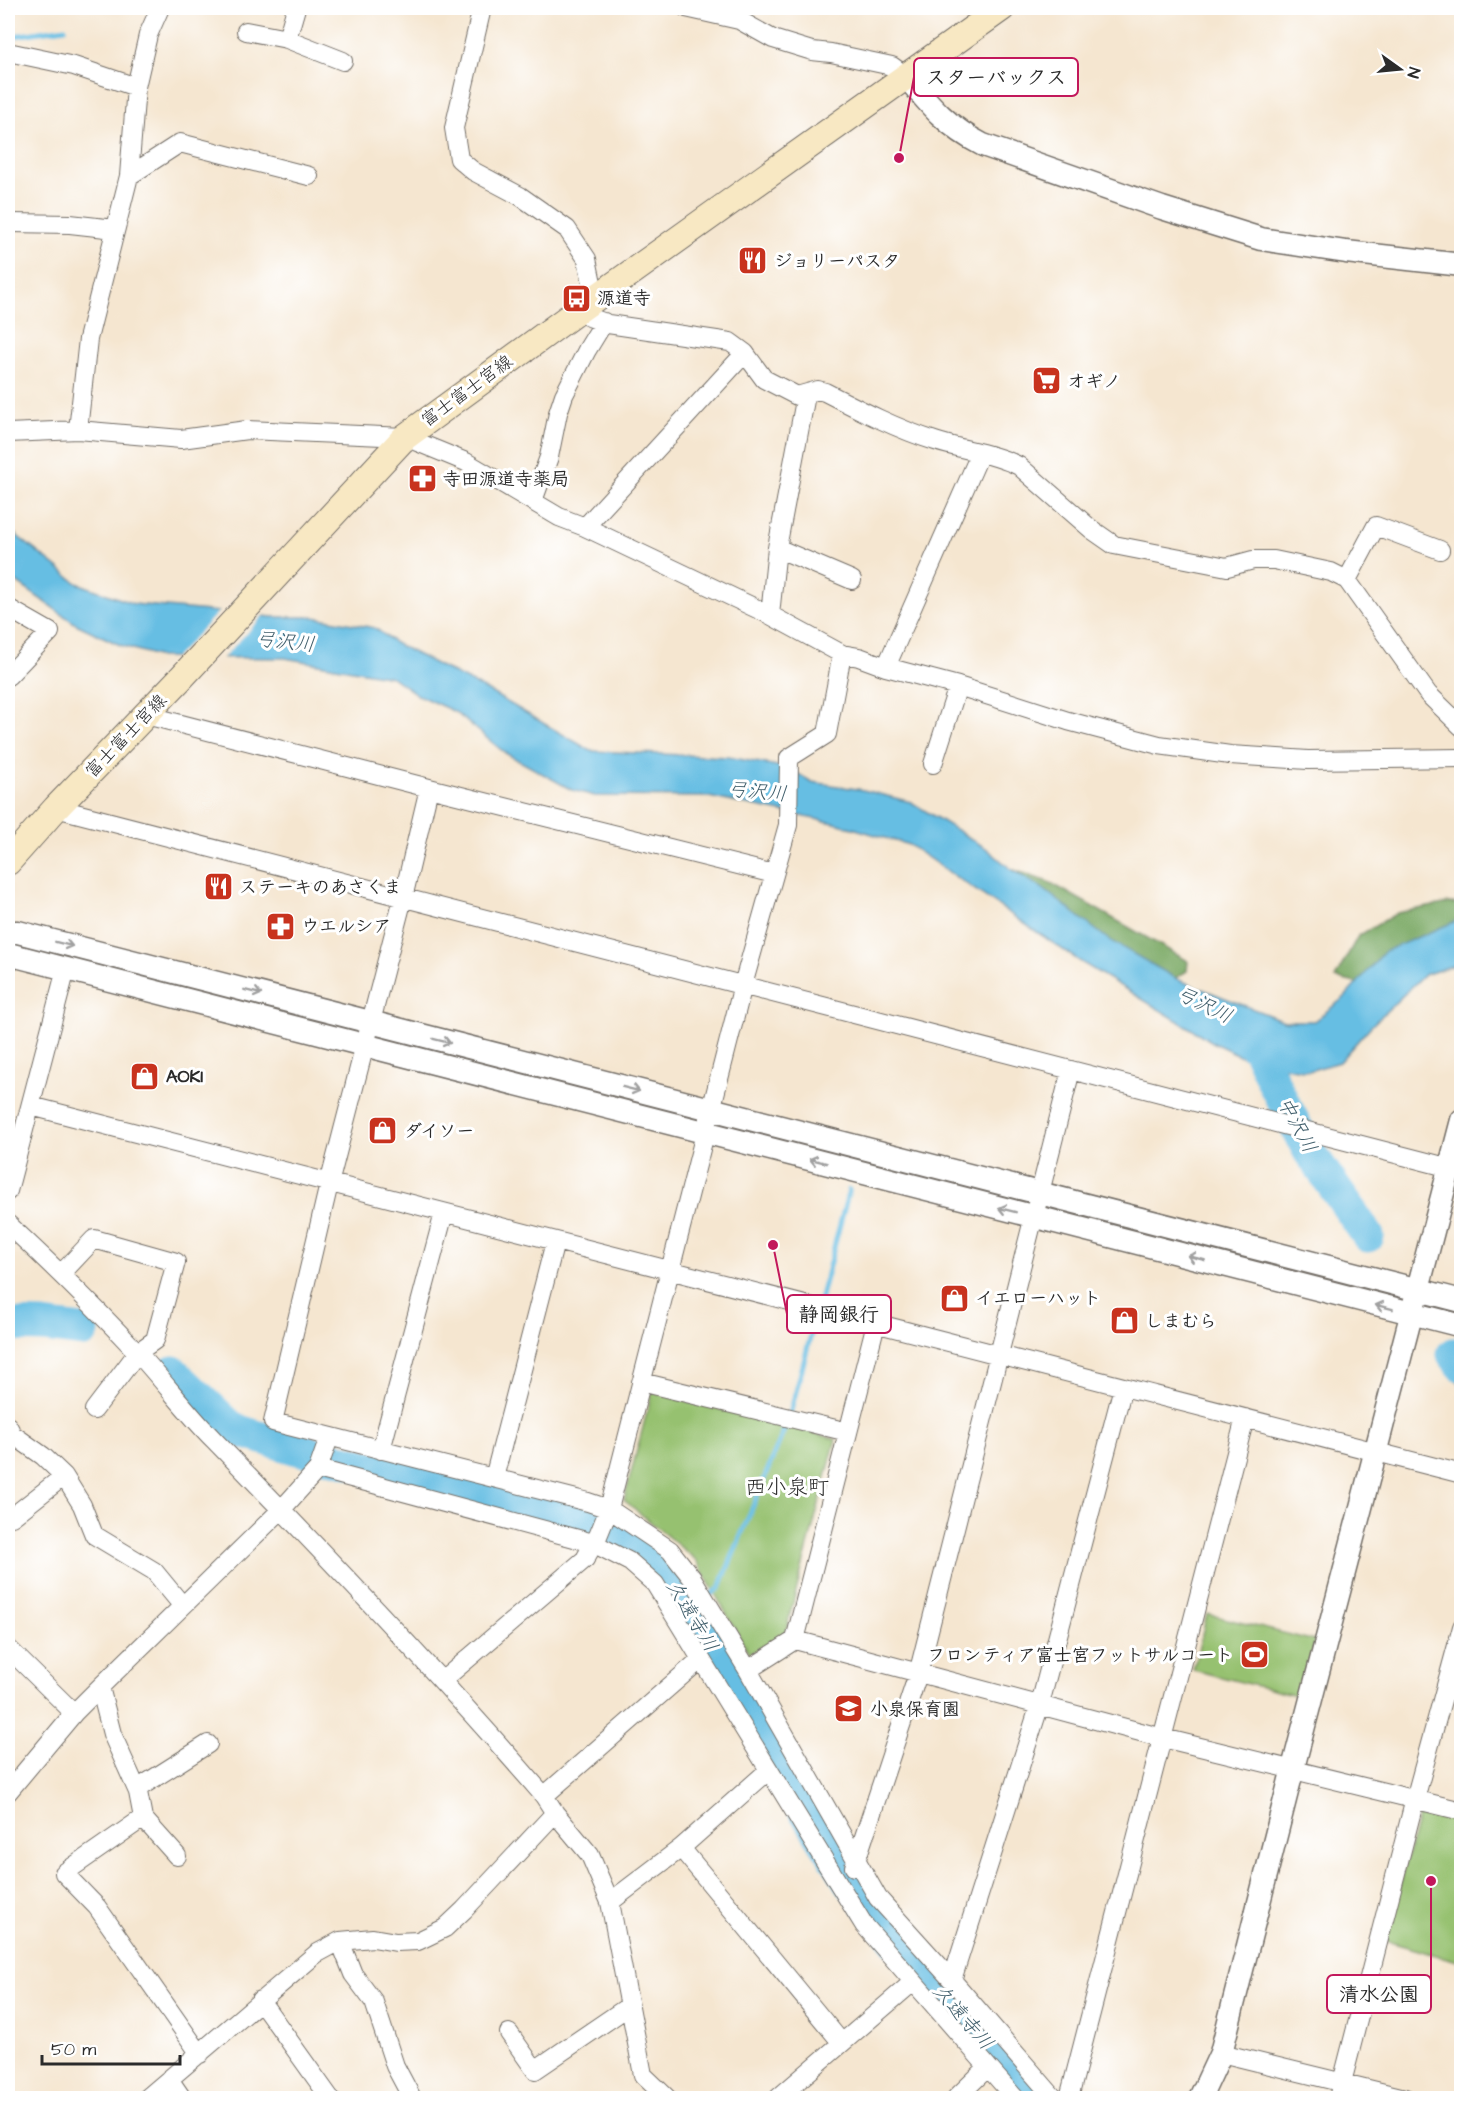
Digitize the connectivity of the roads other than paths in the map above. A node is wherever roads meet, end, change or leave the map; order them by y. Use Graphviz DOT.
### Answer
graph roads {
  1 [pos="160,8"];
  2 [pos="296,8"];
  3 [pos="482,8"];
  4 [pos="686,8"];
  5 [pos="1002,8"];
  6 [pos="740,14"];
  7 [pos="246,31"];
  8 [pos="286,39"];
  9 [pos="8,52"];
  10 [pos="343,62"];
  11 [pos="906,76"];
  12 [pos="136,87"];
  13 [pos="129,176"];
  14 [pos="309,176"];
  15 [pos="11,223"];
  16 [pos="115,229"];
  17 [pos="1461,265"];
  18 [pos="591,312"];
  19 [pos="745,353"];
  20 [pos="806,395"];
  21 [pos="78,430"];
  22 [pos="8,433"];
  23 [pos="405,437"];
  24 [pos="980,454"];
  25 [pos="533,501"];
  26 [pos="585,527"];
  27 [pos="777,548"];
  28 [pos="1440,550"];
  29 [pos="852,580"];
  30 [pos="1347,580"];
  31 [pos="8,608"];
  32 [pos="770,615"];
  33 [pos="842,654"];
  34 [pos="886,667"];
  35 [pos="8,676"];
  36 [pos="958,686"];
  37 [pos="146,715"];
  38 [pos="1461,727"];
  39 [pos="1461,758"];
  40 [pos="933,764"];
  41 [pos="429,788"];
  42 [pos="56,808"];
  43 [pos="8,862"];
  44 [pos="774,874"];
  45 [pos="403,898"];
  46 [pos="8,932"];
  47 [pos="8,954"];
  48 [pos="66,969"];
  49 [pos="743,985"];
  50 [pos="370,1022"];
  51 [pos="365,1046"];
  52 [pos="1071,1070"];
  53 [pos="31,1106"];
  54 [pos="711,1110"];
  55 [pos="1461,1120"];
  56 [pos="705,1133"];
  57 [pos="1455,1169"];
  58 [pos="329,1184"];
  59 [pos="8,1191"];
  60 [pos="1041,1195"];
  61 [pos="444,1213"];
  62 [pos="1035,1217"];
  63 [pos="8,1224"];
  64 [pos="555,1242"];
  65 [pos="670,1270"];
  66 [pos="61,1274"];
  67 [pos="1418,1290"];
  68 [pos="1461,1301"];
  69 [pos="1412,1314"];
  70 [pos="876,1323"];
  71 [pos="1461,1326"];
  72 [pos="138,1352"];
  73 [pos="999,1354"];
  74 [pos="641,1382"];
  75 [pos="1123,1387"];
  76 [pos="94,1410"];
  77 [pos="1245,1418"];
  78 [pos="8,1426"];
  79 [pos="848,1432"];
  80 [pos="328,1441"];
  81 [pos="381,1450"];
  82 [pos="1376,1452"];
  83 [pos="320,1466"];
  84 [pos="1461,1474"];
  85 [pos="64,1476"];
  86 [pos="494,1478"];
  87 [pos="282,1509"];
  88 [pos="607,1513"];
  89 [pos="12,1517"];
  90 [pos="595,1540"];
  91 [pos="182,1605"];
  92 [pos="1461,1627"];
  93 [pos="795,1640"];
  94 [pos="8,1648"];
  95 [pos="701,1659"];
  96 [pos="748,1670"];
  97 [pos="918,1674"];
  98 [pos="443,1680"];
  99 [pos="100,1687"];
  100 [pos="1040,1704"];
  101 [pos="74,1713"];
  102 [pos="1163,1738"];
  103 [pos="208,1744"];
  104 [pos="1293,1768"];
  105 [pos="769,1770"];
  106 [pos="137,1789"];
  107 [pos="8,1792"];
  108 [pos="544,1796"];
  109 [pos="1415,1799"];
  110 [pos="1461,1811"];
  111 [pos="555,1813"];
  112 [pos="143,1818"];
  113 [pos="681,1848"];
  114 [pos="177,1856"];
  115 [pos="847,1871"];
  116 [pos="610,1902"];
  117 [pos="340,1941"];
  118 [pos="952,1980"];
  119 [pos="913,1982"];
  120 [pos="261,2000"];
  121 [pos="629,2006"];
  122 [pos="509,2033"];
  123 [pos="841,2042"];
  124 [pos="1221,2053"];
  125 [pos="200,2054"];
  126 [pos="988,2067"];
  127 [pos="169,2079"];
  128 [pos="1340,2090"];
  129 [pos="147,2098"];
  130 [pos="182,2098"];
  131 [pos="330,2098"];
  132 [pos="412,2098"];
  133 [pos="667,2098"];
  134 [pos="778,2098"];
  135 [pos="956,2098"];
  136 [pos="1014,2098"];
  137 [pos="1054,2098"];
  138 [pos="1069,2098"];
  139 [pos="1200,2098"];
  140 [pos="1405,2098"];
  1 -- 12 [label="street"];
  2 -- 8 [label="street"];
  3 -- 18 [label="street"];
  4 -- 6 [label="street"];
  5 -- 11 [label="main road, 富士富士宮線"];
  6 -- 11 [label="street"];
  7 -- 8 [label="street"];
  8 -- 10 [label="street"];
  9 -- 12 [label="street"];
  11 -- 17 [label="street"];
  11 -- 18 [label="main road, 富士富士宮線"];
  12 -- 13 [label="street"];
  13 -- 14 [label="street"];
  13 -- 16 [label="street"];
  15 -- 16 [label="street"];
  16 -- 21 [label="street"];
  18 -- 19 [label="street"];
  18 -- 23 [label="main road, 富士富士宮線"];
  18 -- 25 [label="street"];
  19 -- 20 [label="street"];
  19 -- 26 [label="street"];
  20 -- 24 [label="street"];
  20 -- 27 [label="street"];
  21 -- 22 [label="street"];
  21 -- 23 [label="street"];
  23 -- 25 [label="street"];
  23 -- 37 [label="main road, 富士富士宮線"];
  24 -- 30 [label="street"];
  24 -- 34 [label="street"];
  25 -- 26 [label="street"];
  26 -- 32 [label="street"];
  27 -- 29 [label="street"];
  27 -- 32 [label="street"];
  28 -- 30 [label="street"];
  30 -- 38 [label="street"];
  31 -- 35 [label="street"];
  32 -- 33 [label="street"];
  33 -- 34 [label="street"];
  33 -- 44 [label="street"];
  34 -- 36 [label="street"];
  36 -- 39 [label="street"];
  36 -- 40 [label="street"];
  37 -- 41 [label="street"];
  37 -- 42 [label="main road, 富士富士宮線"];
  41 -- 44 [label="street"];
  41 -- 45 [label="street"];
  42 -- 43 [label="main road, 富士富士宮線"];
  42 -- 45 [label="street"];
  44 -- 49 [label="street"];
  45 -- 49 [label="street"];
  45 -- 50 [label="street"];
  46 -- 50 [label="street, one-way"];
  47 -- 48 [label="street"];
  48 -- 51 [label="street"];
  48 -- 53 [label="street"];
  49 -- 52 [label="street"];
  49 -- 54 [label="street"];
  50 -- 51 [label="street"];
  50 -- 54 [label="street, one-way"];
  51 -- 56 [label="street"];
  51 -- 58 [label="street"];
  52 -- 57 [label="street"];
  52 -- 60 [label="street"];
  53 -- 58 [label="street"];
  53 -- 59 [label="street"];
  54 -- 56 [label="street"];
  54 -- 60 [label="street"];
  55 -- 57 [label="street"];
  62 -- 56 [label="street, one-way"];
  56 -- 65 [label="street"];
  57 -- 67 [label="street"];
  58 -- 61 [label="street"];
  58 -- 80 [label="street"];
  60 -- 62 [label="street"];
  60 -- 67 [label="street"];
  61 -- 64 [label="street"];
  61 -- 81 [label="street"];
  69 -- 62 [label="street, one-way"];
  62 -- 73 [label="street"];
  63 -- 66 [label="street"];
  64 -- 65 [label="street"];
  64 -- 86 [label="street"];
  65 -- 70 [label="street"];
  65 -- 74 [label="street"];
  66 -- 72 [label="street"];
  66 -- 72 [label="street"];
  67 -- 68 [label="street"];
  67 -- 69 [label="street"];
  69 -- 71 [label="street"];
  69 -- 82 [label="street"];
  70 -- 73 [label="street"];
  70 -- 79 [label="street"];
  72 -- 76 [label="street"];
  72 -- 87 [label="street"];
  73 -- 75 [label="street"];
  73 -- 97 [label="street"];
  74 -- 79 [label="street"];
  74 -- 88 [label="street"];
  75 -- 77 [label="street"];
  75 -- 100 [label="street"];
  77 -- 82 [label="street"];
  77 -- 102 [label="street"];
  78 -- 85 [label="street"];
  79 -- 93 [label="street"];
  80 -- 81 [label="street"];
  80 -- 83 [label="street"];
  81 -- 86 [label="street"];
  82 -- 84 [label="street"];
  82 -- 104 [label="street"];
  83 -- 87 [label="street"];
  83 -- 90 [label="street"];
  85 -- 89 [label="street"];
  85 -- 91 [label="street"];
  86 -- 88 [label="street"];
  87 -- 91 [label="street"];
  87 -- 98 [label="street"];
  88 -- 90 [label="street"];
  88 -- 96 [label="street"];
  90 -- 95 [label="street"];
  90 -- 98 [label="street"];
  91 -- 99 [label="street"];
  92 -- 109 [label="street"];
  93 -- 96 [label="street"];
  93 -- 97 [label="street"];
  94 -- 101 [label="street"];
  95 -- 105 [label="street"];
  95 -- 108 [label="street"];
  96 -- 115 [label="street"];
  97 -- 100 [label="street"];
  97 -- 115 [label="street"];
  98 -- 108 [label="street"];
  99 -- 101 [label="street"];
  99 -- 106 [label="street"];
  100 -- 102 [label="street"];
  100 -- 118 [label="street"];
  101 -- 107 [label="street"];
  102 -- 104 [label="street"];
  102 -- 138 [label="street"];
  103 -- 106 [label="street"];
  104 -- 109 [label="street"];
  104 -- 124 [label="street"];
  105 -- 113 [label="street"];
  105 -- 115 [label="street"];
  106 -- 112 [label="street"];
  108 -- 111 [label="street"];
  109 -- 110 [label="street"];
  109 -- 128 [label="street"];
  111 -- 116 [label="street"];
  111 -- 117 [label="street"];
  112 -- 114 [label="street"];
  112 -- 125 [label="street"];
  113 -- 116 [label="street"];
  113 -- 123 [label="street"];
  115 -- 118 [label="street"];
  115 -- 119 [label="street"];
  116 -- 121 [label="street"];
  117 -- 120 [label="street"];
  117 -- 132 [label="street"];
  118 -- 137 [label="street"];
  119 -- 123 [label="street"];
  119 -- 126 [label="street"];
  120 -- 125 [label="street"];
  120 -- 131 [label="street"];
  121 -- 122 [label="street"];
  121 -- 133 [label="street"];
  123 -- 134 [label="street"];
  124 -- 128 [label="street"];
  124 -- 139 [label="street"];
  125 -- 127 [label="street"];
  126 -- 135 [label="street"];
  126 -- 136 [label="street"];
  127 -- 129 [label="street"];
  127 -- 130 [label="street"];
  128 -- 140 [label="street"];
}
